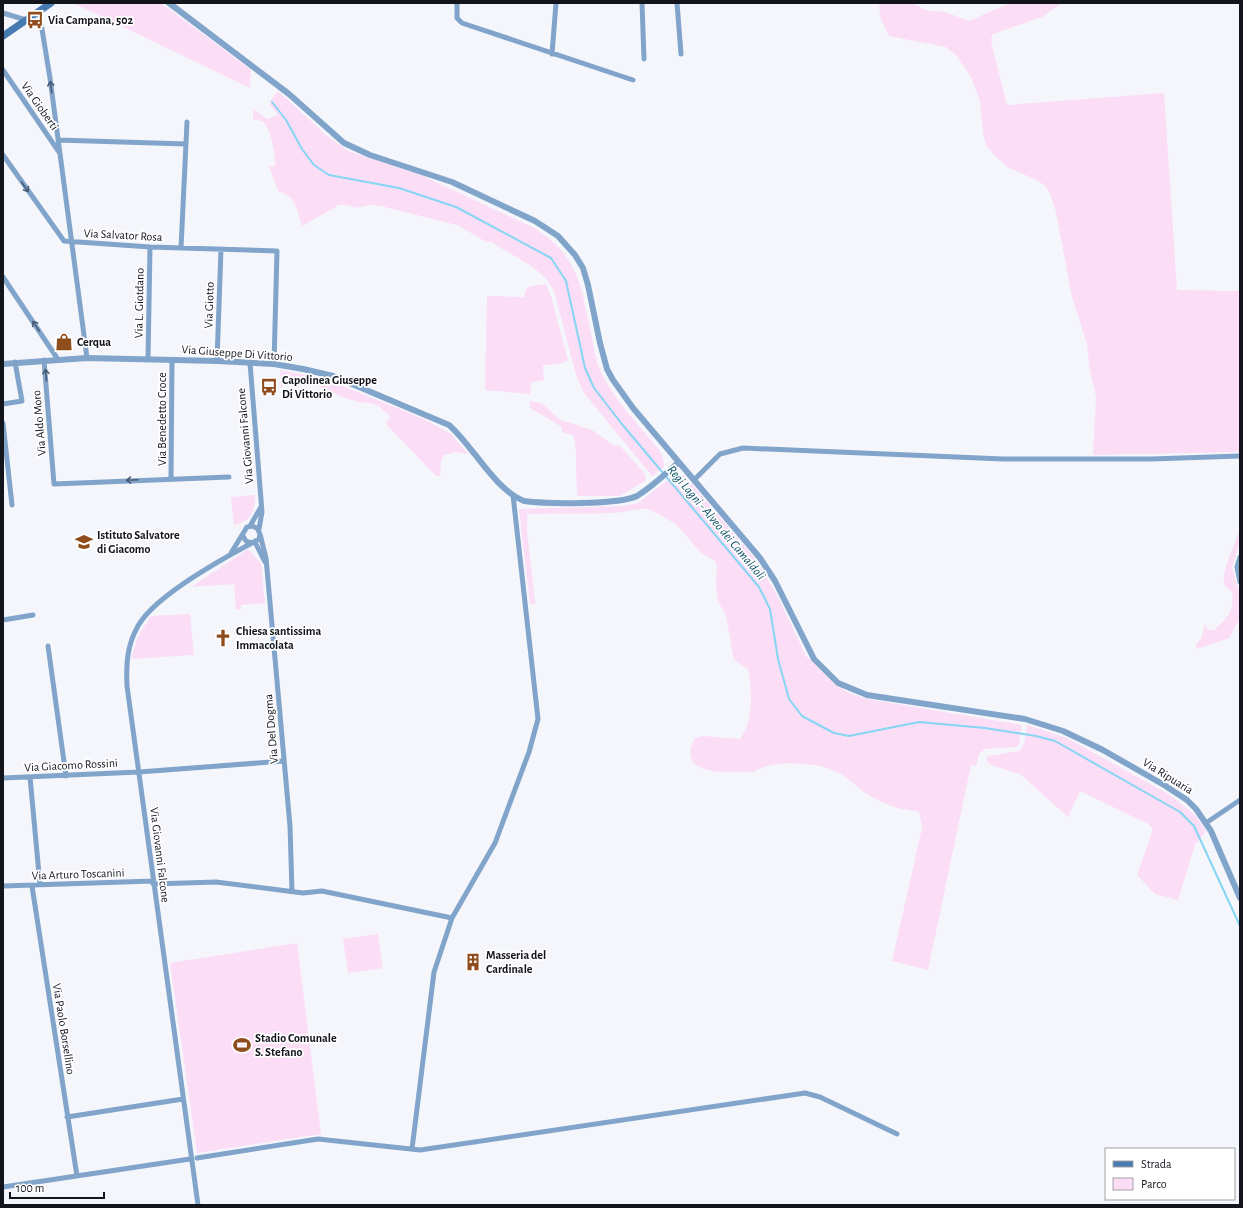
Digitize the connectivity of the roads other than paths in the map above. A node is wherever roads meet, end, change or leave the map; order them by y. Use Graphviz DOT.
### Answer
graph roads {
  1 [pos="51,3"];
  2 [pos="169,3"];
  3 [pos="457,3"];
  4 [pos="556,3"];
  5 [pos="642,3"];
  6 [pos="677,3"];
  7 [pos="41,10"];
  8 [pos="4,13"];
  9 [pos="26,20"];
  10 [pos="3,36"];
  11 [pos="552,54"];
  12 [pos="681,54"];
  13 [pos="644,59"];
  14 [pos="3,70"];
  15 [pos="633,80"];
  16 [pos="187,122"];
  17 [pos="58,140"];
  18 [pos="186,144"];
  19 [pos="60,153"];
  20 [pos="3,155"];
  21 [pos="72,243"];
  22 [pos="150,247"];
  23 [pos="181,248"];
  24 [pos="221,249"];
  25 [pos="3,277"];
  26 [pos="57,358"];
  27 [pos="87,358"];
  28 [pos="148,359"];
  29 [pos="44,360"];
  30 [pos="172,360"];
  31 [pos="217,361"];
  32 [pos="15,362"];
  33 [pos="250,363"];
  34 [pos="3,364"];
  35 [pos="274,364"];
  36 [pos="3,404"];
  37 [pos="3,424"];
  38 [pos="1240,456"];
  39 [pos="678,463"];
  40 [pos="229,477"];
  41 [pos="171,478"];
  42 [pos="695,479"];
  43 [pos="54,484"];
  44 [pos="513,495"];
  45 [pos="12,504"];
  46 [pos="261,507"];
  47 [pos="250,526"];
  48 [pos="259,532"];
  49 [pos="244,536"];
  50 [pos="253,543"];
  51 [pos="230,554"];
  52 [pos="1240,557"];
  53 [pos="266,565"];
  54 [pos="1240,582"];
  55 [pos="33,616"];
  56 [pos="3,620"];
  57 [pos="48,646"];
  58 [pos="284,761"];
  59 [pos="139,772"];
  60 [pos="66,776"];
  61 [pos="30,777"];
  62 [pos="3,778"];
  63 [pos="1240,800"];
  64 [pos="1206,823"];
  65 [pos="153,883"];
  66 [pos="40,885"];
  67 [pos="3,886"];
  68 [pos="32,886"];
  69 [pos="292,891"];
  70 [pos="1240,898"];
  71 [pos="452,918"];
  72 [pos="183,1099"];
  73 [pos="67,1117"];
  74 [pos="898,1134"];
  75 [pos="412,1149"];
  76 [pos="197,1158"];
  77 [pos="190,1159"];
  78 [pos="77,1176"];
  79 [pos="3,1187"];
  80 [pos="198,1205"];
  1 -- 7 [label="main road"];
  2 -- 39 [label="street, Via Ripuaria"];
  3 -- 11 [label="street"];
  4 -- 11 [label="street"];
  5 -- 13 [label="street"];
  6 -- 12 [label="street"];
  7 -- 9 [label="main road"];
  17 -- 7 [label="street, Via Salvator Rosa, one-way"];
  8 -- 9 [label="street"];
  9 -- 10 [label="main road"];
  11 -- 15 [label="street"];
  14 -- 19 [label="street, Via Gioberti"];
  16 -- 18 [label="street"];
  17 -- 18 [label="street"];
  17 -- 19 [label="street, Via Salvator Rosa"];
  18 -- 23 [label="street"];
  19 -- 21 [label="street, Via Salvator Rosa"];
  20 -- 21 [label="street, one-way"];
  21 -- 22 [label="street, Via Salvator Rosa"];
  21 -- 27 [label="street"];
  22 -- 23 [label="street, Via Salvator Rosa"];
  22 -- 28 [label="street, Via L. Giotdano"];
  23 -- 24 [label="street, Via Salvator Rosa"];
  24 -- 31 [label="street, Via Giotto"];
  24 -- 35 [label="street, Via Salvator Rosa"];
  26 -- 25 [label="street, one-way"];
  26 -- 27 [label="street, Via Giuseppe Di Vittorio"];
  26 -- 29 [label="street, Via Giuseppe Di Vittorio"];
  27 -- 28 [label="street, Via Giuseppe Di Vittorio"];
  28 -- 30 [label="street, Via Giuseppe Di Vittorio"];
  29 -- 32 [label="street, Via Giuseppe Di Vittorio"];
  43 -- 29 [label="street, Via Aldo Moro, one-way"];
  30 -- 31 [label="street, Via Giuseppe Di Vittorio"];
  30 -- 41 [label="street, Via Benedetto Croce"];
  31 -- 33 [label="street, Via Giuseppe Di Vittorio"];
  32 -- 34 [label="street, Via Giuseppe Di Vittorio"];
  32 -- 36 [label="street"];
  33 -- 35 [label="street, Via Giuseppe Di Vittorio"];
  33 -- 46 [label="street, Via Giovanni Falcone"];
  35 -- 44 [label="street, Via Giuseppe Di Vittorio"];
  37 -- 45 [label="street"];
  38 -- 42 [label="street"];
  39 -- 42 [label="street, Via Ripuaria"];
  39 -- 44 [label="street, Via Giuseppe Di Vittorio"];
  40 -- 41 [label="street, Via Benedetto Croce"];
  41 -- 43 [label="street, Via Benedetto Croce, one-way"];
  42 -- 64 [label="street, Via Ripuaria"];
  44 -- 71 [label="street"];
  46 -- 47 [label="street"];
  46 -- 48 [label="street, Via Giovanni Falcone"];
  47 -- 48 [label="street"];
  47 -- 49 [label="street"];
  48 -- 50 [label="street"];
  48 -- 53 [label="street, Via Del Dogma"];
  49 -- 50 [label="street"];
  49 -- 51 [label="street, Via Giovanni Falcone"];
  50 -- 51 [label="street, Via Giovanni Falcone"];
  50 -- 53 [label="street"];
  51 -- 59 [label="street, Via Giovanni Falcone"];
  52 -- 54 [label="street"];
  53 -- 58 [label="street, Via Del Dogma"];
  55 -- 56 [label="street"];
  57 -- 60 [label="street"];
  58 -- 59 [label="street, Via Giacomo Rossini"];
  58 -- 69 [label="street, Via Del Dogma"];
  59 -- 60 [label="street, Via Giacomo Rossini"];
  59 -- 65 [label="street, Via Giovanni Falcone"];
  60 -- 61 [label="street, Via Giacomo Rossini"];
  61 -- 62 [label="street, Via Giacomo Rossini"];
  61 -- 66 [label="street"];
  63 -- 64 [label="street"];
  64 -- 70 [label="street, Via Ripuaria"];
  65 -- 66 [label="street, Via Arturo Toscanini"];
  65 -- 69 [label="street, Via Arturo Toscanini"];
  65 -- 72 [label="street, Via Giovanni Falcone"];
  66 -- 68 [label="street, Via Arturo Toscanini"];
  67 -- 68 [label="street, Via Arturo Toscanini"];
  68 -- 73 [label="street, Via Paolo Borsellino"];
  69 -- 71 [label="street, Via Arturo Toscanini"];
  71 -- 75 [label="street"];
  72 -- 73 [label="street"];
  72 -- 77 [label="street, Via Giovanni Falcone"];
  73 -- 78 [label="street, Via Paolo Borsellino"];
  74 -- 75 [label="street"];
  75 -- 76 [label="street"];
  77 -- 78 [label="street"];
  77 -- 80 [label="street, Via Giovanni Falcone"];
  78 -- 79 [label="street"];
}
